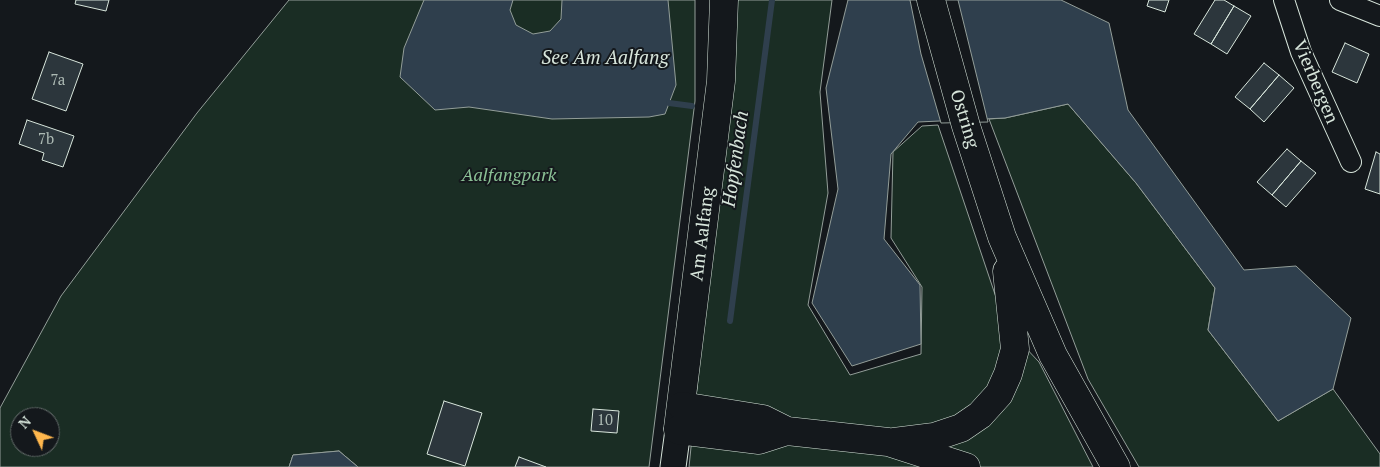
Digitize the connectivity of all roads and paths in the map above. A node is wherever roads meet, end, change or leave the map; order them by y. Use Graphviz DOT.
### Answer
graph roads {
  1 [pos="724,0"];
  2 [pos="930,0"];
  3 [pos="1284,0"];
  4 [pos="1340,0"];
  5 [pos="1380,16"];
  6 [pos="1351,162"];
  7 [pos="1002,237"];
  8 [pos="680,418"];
  9 [pos="888,442"];
  10 [pos="673,467"];
  11 [pos="966,467"];
  12 [pos="1116,467"];
  1 -- 8 [label="main road, Am Aalfang"];
  2 -- 7 [label="main road, Ostring"];
  3 -- 6 [label="street, Vierbergen"];
  4 -- 5 [label="street"];
  7 -- 9 [label="main road"];
  7 -- 12 [label="main road"];
  8 -- 9 [label="main road"];
  8 -- 10 [label="street, Am Aalfang"];
  9 -- 11 [label="main road"];
}
